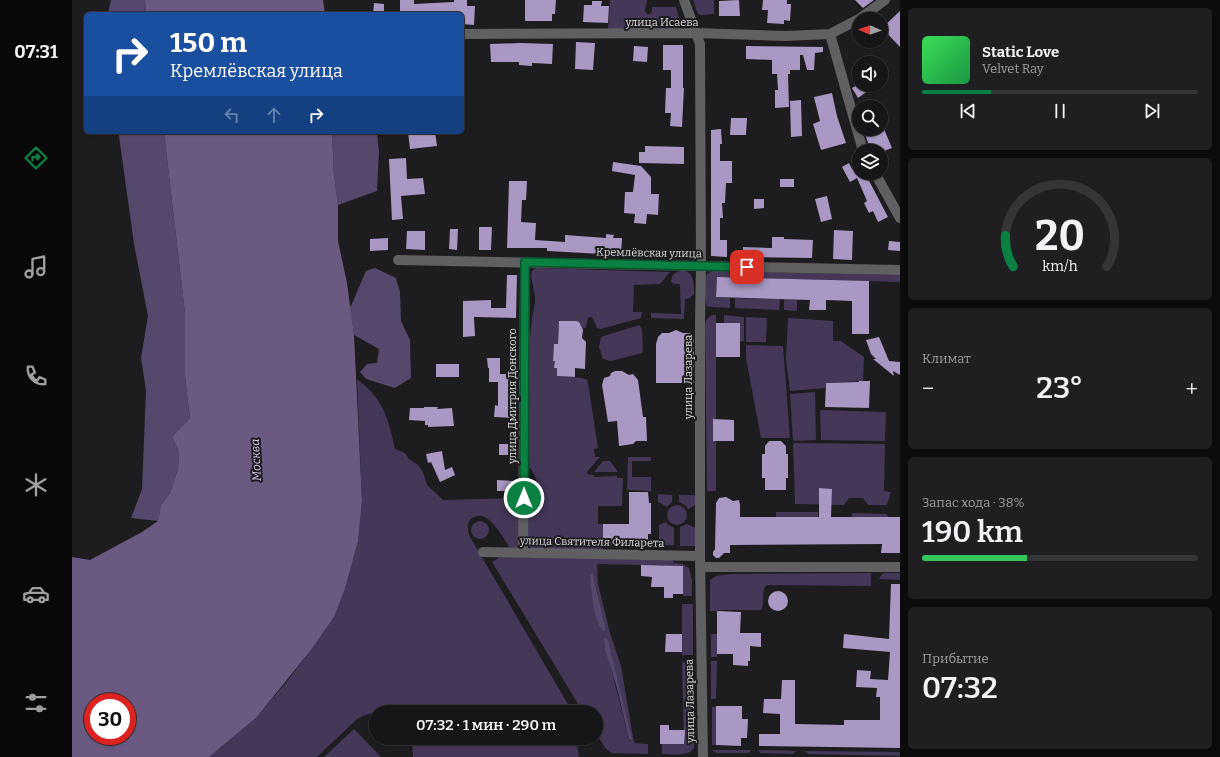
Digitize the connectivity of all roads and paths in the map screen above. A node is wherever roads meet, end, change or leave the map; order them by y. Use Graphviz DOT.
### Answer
graph roads {
  1 [pos="684,0"];
  2 [pos="885,0"];
  3 [pos="869,12"];
  4 [pos="852,24"];
  5 [pos="696,33"];
  6 [pos="464,34"];
  7 [pos="830,34"];
  8 [pos="860,144"];
  9 [pos="879,180"];
  10 [pos="900,218"];
  11 [pos="398,260"];
  12 [pos="525,262"];
  13 [pos="701,266"];
  14 [pos="900,270"];
  15 [pos="483,552"];
  16 [pos="523,553"];
  17 [pos="700,556"];
  18 [pos="700,567"];
  19 [pos="900,567"];
  20 [pos="703,757"];
  1 -- 5 [label="street, улица Лазарева"];
  2 -- 3 [label="street, улица Исаева"];
  4 -- 7 [label="street, улица Исаева"];
  5 -- 6 [label="street, улица Исаева"];
  5 -- 7 [label="street, улица Исаева"];
  5 -- 13 [label="street, улица Лазарева"];
  7 -- 8 [label="street"];
  9 -- 10 [label="street"];
  11 -- 12 [label="street, Кремлёвская улица"];
  12 -- 13 [label="street, Кремлёвская улица"];
  12 -- 16 [label="street, улица Дмитрия Донского"];
  13 -- 14 [label="street, Кремлёвская улица"];
  13 -- 17 [label="street, улица Лазарева"];
  15 -- 16 [label="street, улица Святителя Филарета"];
  16 -- 17 [label="street, улица Святителя Филарета"];
  17 -- 18 [label="street, улица Лазарева"];
  18 -- 19 [label="street"];
  18 -- 20 [label="street, улица Лазарева"];
}
